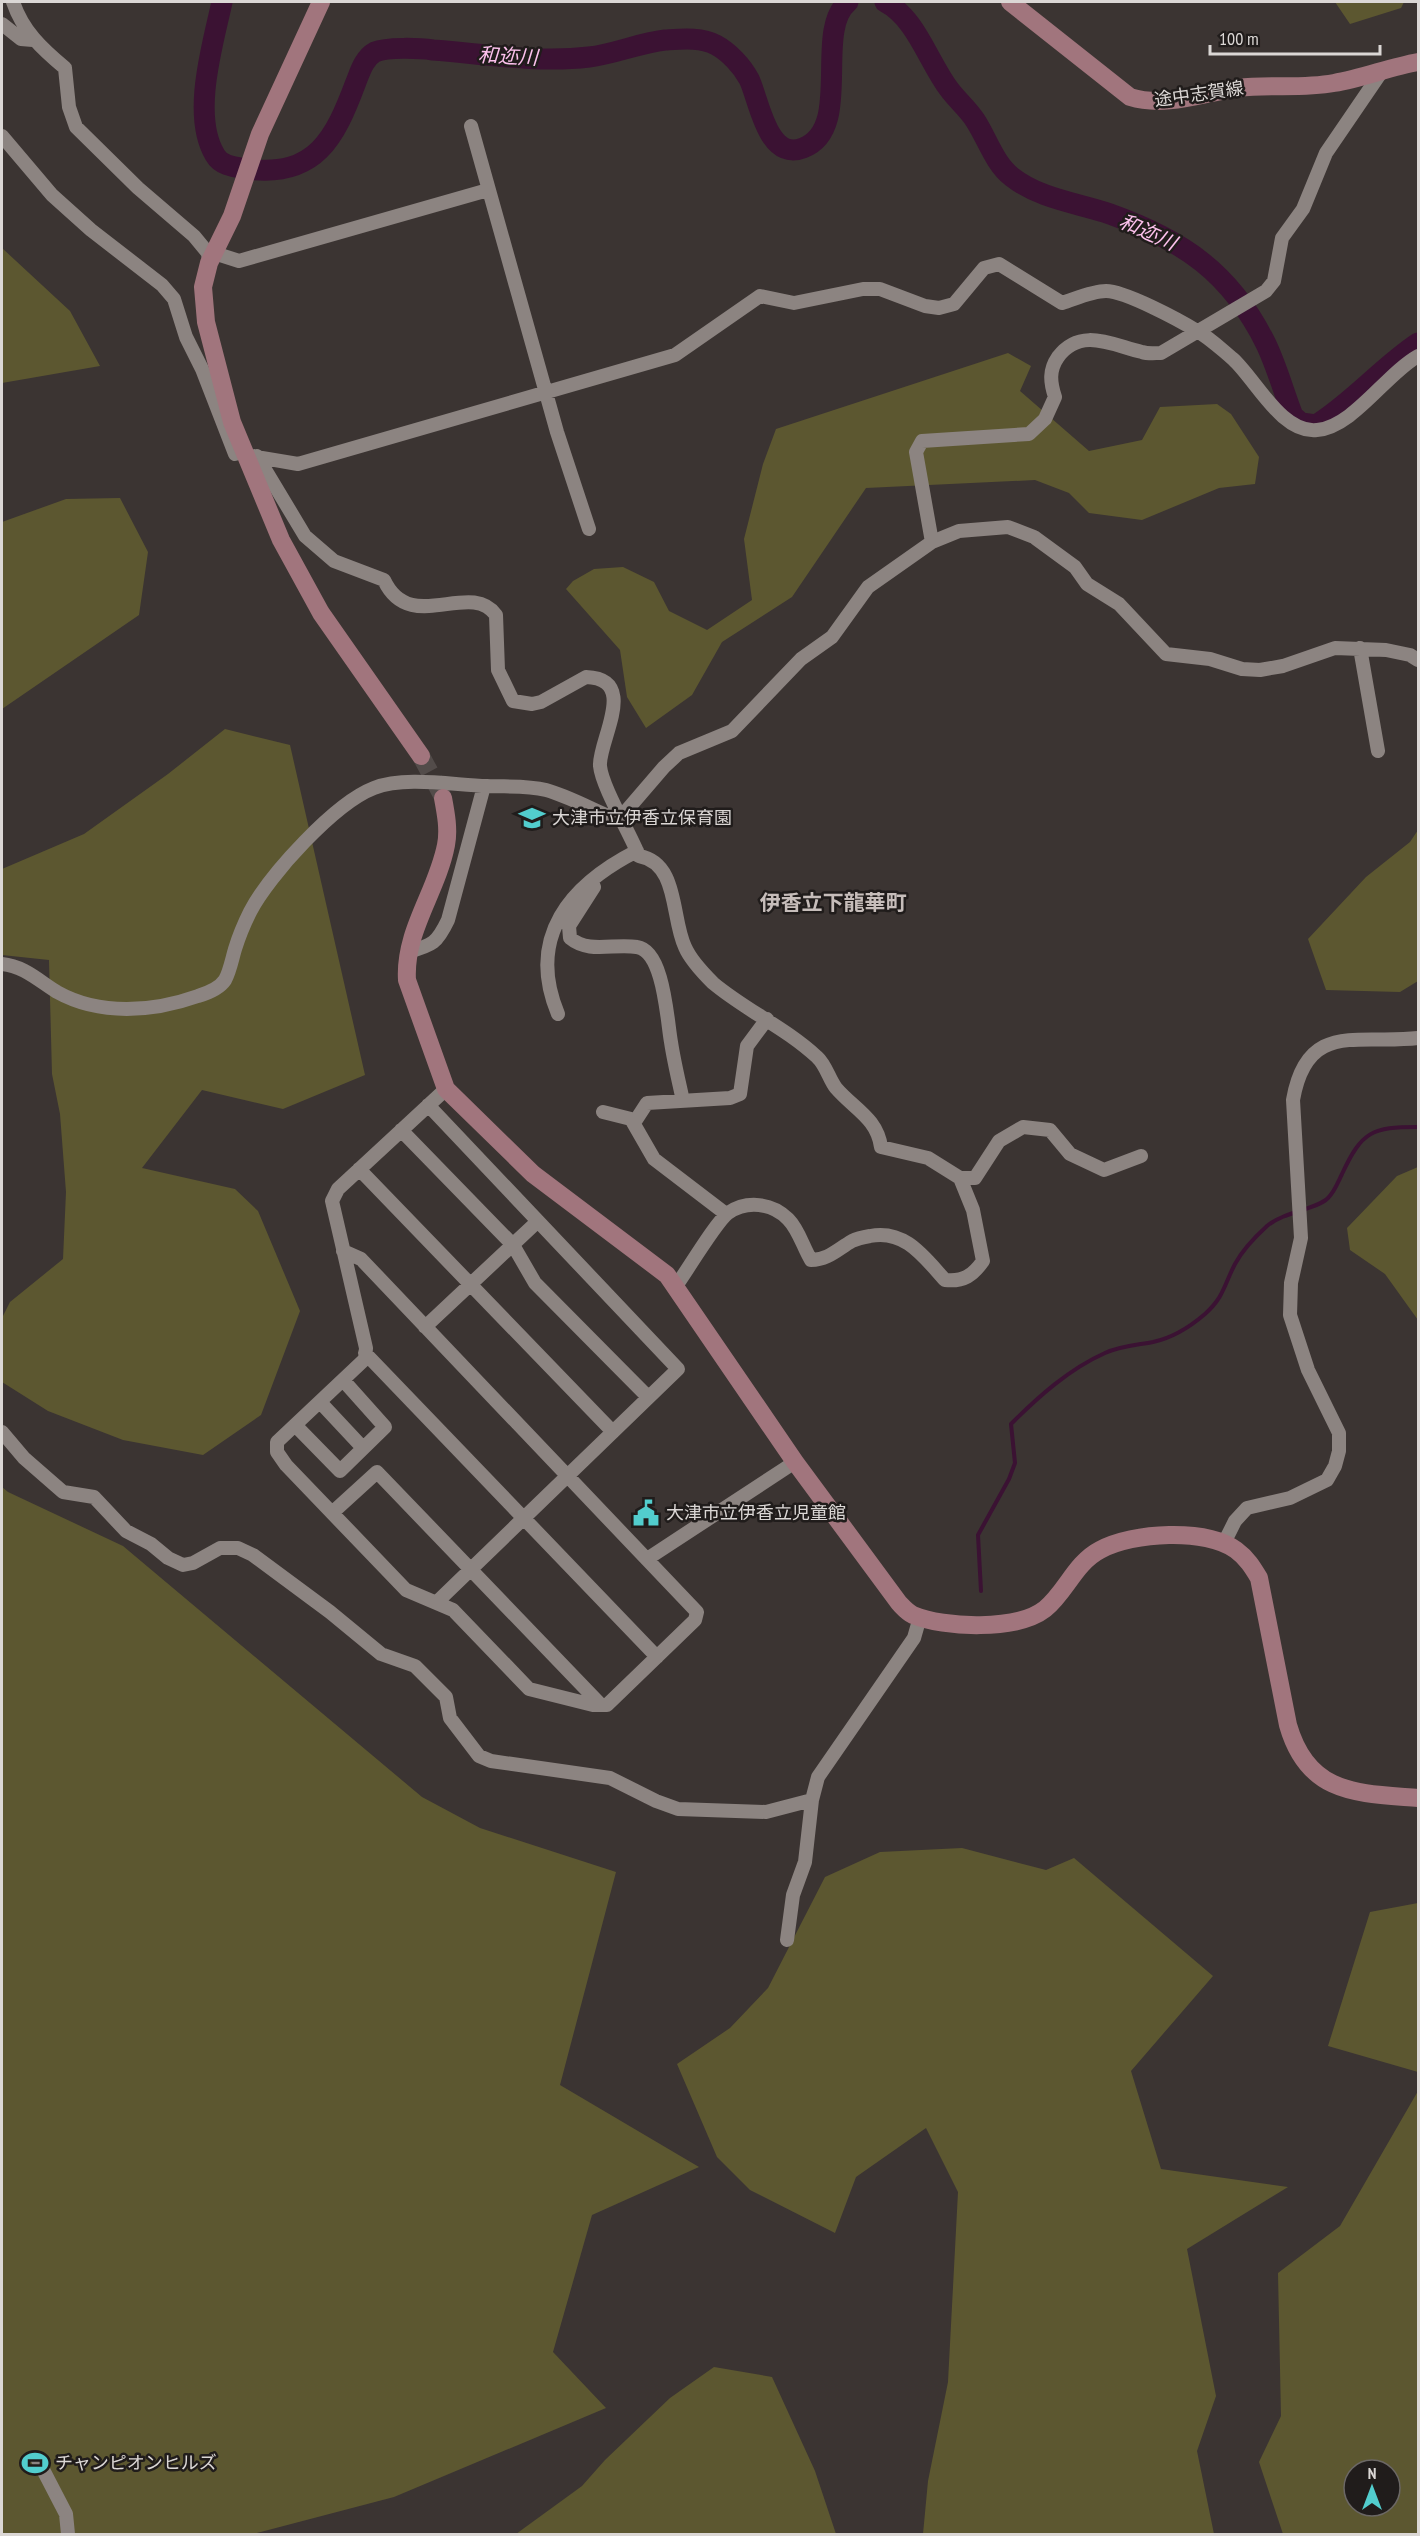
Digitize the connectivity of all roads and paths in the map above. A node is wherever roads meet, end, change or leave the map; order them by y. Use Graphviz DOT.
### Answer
graph roads {
  1 [pos="13,2"];
  2 [pos="321,2"];
  3 [pos="1010,2"];
  4 [pos="2,24"];
  5 [pos="33,40"];
  6 [pos="1419,62"];
  7 [pos="1382,71"];
  8 [pos="471,126"];
  9 [pos="2,136"];
  10 [pos="488,190"];
  11 [pos="212,258"];
  12 [pos="1198,332"];
  13 [pos="1419,356"];
  14 [pos="547,394"];
  15 [pos="246,456"];
  16 [pos="589,528"];
  17 [pos="932,542"];
  18 [pos="1360,648"];
  19 [pos="1419,660"];
  20 [pos="1378,751"];
  21 [pos="422,756"];
  22 [pos="484,786"];
  23 [pos="444,798"];
  24 [pos="621,817"];
  25 [pos="637,851"];
  26 [pos="592,882"];
  27 [pos="408,952"];
  28 [pos="2,964"];
  29 [pos="558,1014"];
  30 [pos="767,1019"];
  31 [pos="1419,1038"];
  32 [pos="446,1089"];
  33 [pos="683,1101"];
  34 [pos="428,1106"];
  35 [pos="603,1112"];
  36 [pos="634,1123"];
  37 [pos="401,1130"];
  38 [pos="1141,1156"];
  39 [pos="359,1169"];
  40 [pos="960,1178"];
  41 [pos="726,1214"];
  42 [pos="538,1221"];
  43 [pos="513,1245"];
  44 [pos="343,1251"];
  45 [pos="470,1284"];
  46 [pos="676,1286"];
  47 [pos="425,1327"];
  48 [pos="365,1353"];
  49 [pos="343,1380"];
  50 [pos="648,1397"];
  51 [pos="320,1402"];
  52 [pos="295,1425"];
  53 [pos="2,1432"];
  54 [pos="613,1432"];
  55 [pos="363,1448"];
  56 [pos="795,1462"];
  57 [pos="567,1476"];
  58 [pos="332,1513"];
  59 [pos="524,1518"];
  60 [pos="1226,1539"];
  61 [pos="646,1559"];
  62 [pos="471,1569"];
  63 [pos="437,1602"];
  64 [pos="920,1617"];
  65 [pos="657,1657"];
  66 [pos="601,1705"];
  67 [pos="1419,1798"];
  68 [pos="812,1800"];
  69 [pos="786,1940"];
  70 [pos="38,2460"];
  71 [pos="68,2535"];
  1 -- 5 [label="street"];
  2 -- 11 [label="street"];
  3 -- 7 [label="street, 途中志賀線"];
  4 -- 5 [label="street"];
  5 -- 11 [label="street"];
  6 -- 7 [label="street, 途中志賀線"];
  7 -- 12 [label="street"];
  8 -- 10 [label="street"];
  9 -- 15 [label="street"];
  10 -- 11 [label="street"];
  10 -- 14 [label="street"];
  11 -- 15 [label="street"];
  12 -- 13 [label="street"];
  12 -- 14 [label="street"];
  12 -- 17 [label="street"];
  14 -- 15 [label="street"];
  14 -- 16 [label="street"];
  15 -- 21 [label="street"];
  15 -- 24 [label="street"];
  17 -- 18 [label="street"];
  17 -- 24 [label="street"];
  18 -- 19 [label="street"];
  18 -- 20 [label="street"];
  22 -- 24 [label="street"];
  22 -- 27 [label="street"];
  22 -- 28 [label="street"];
  23 -- 27 [label="street"];
  24 -- 25 [label="street"];
  25 -- 26 [label="street"];
  25 -- 30 [label="street"];
  26 -- 29 [label="street"];
  26 -- 33 [label="street"];
  27 -- 32 [label="street"];
  30 -- 33 [label="street"];
  30 -- 40 [label="street"];
  31 -- 60 [label="street"];
  32 -- 34 [label="street"];
  32 -- 46 [label="street"];
  33 -- 36 [label="street"];
  34 -- 37 [label="street"];
  34 -- 42 [label="street"];
  35 -- 36 [label="street"];
  36 -- 41 [label="street"];
  37 -- 39 [label="street"];
  37 -- 43 [label="street"];
  38 -- 40 [label="street"];
  39 -- 44 [label="street"];
  39 -- 45 [label="street"];
  40 -- 41 [label="street"];
  41 -- 46 [label="street"];
  42 -- 43 [label="street"];
  42 -- 50 [label="street"];
  43 -- 45 [label="street"];
  43 -- 50 [label="street"];
  44 -- 47 [label="street"];
  44 -- 48 [label="street"];
  45 -- 47 [label="street"];
  45 -- 54 [label="street"];
  46 -- 56 [label="street"];
  47 -- 57 [label="street"];
  48 -- 49 [label="street"];
  48 -- 59 [label="street"];
  49 -- 51 [label="street"];
  49 -- 55 [label="street"];
  50 -- 54 [label="street"];
  51 -- 52 [label="street"];
  51 -- 55 [label="street"];
  52 -- 55 [label="street"];
  52 -- 58 [label="street"];
  53 -- 68 [label="street"];
  54 -- 57 [label="street"];
  56 -- 61 [label="street"];
  56 -- 64 [label="street"];
  57 -- 59 [label="street"];
  57 -- 61 [label="street"];
  58 -- 62 [label="street"];
  58 -- 63 [label="street"];
  59 -- 62 [label="street"];
  59 -- 65 [label="street"];
  61 -- 65 [label="street"];
  62 -- 63 [label="street"];
  62 -- 66 [label="street"];
  63 -- 66 [label="street"];
  64 -- 67 [label="street"];
  64 -- 68 [label="street"];
  65 -- 66 [label="street"];
  68 -- 69 [label="street"];
  70 -- 71 [label="street"];
}
